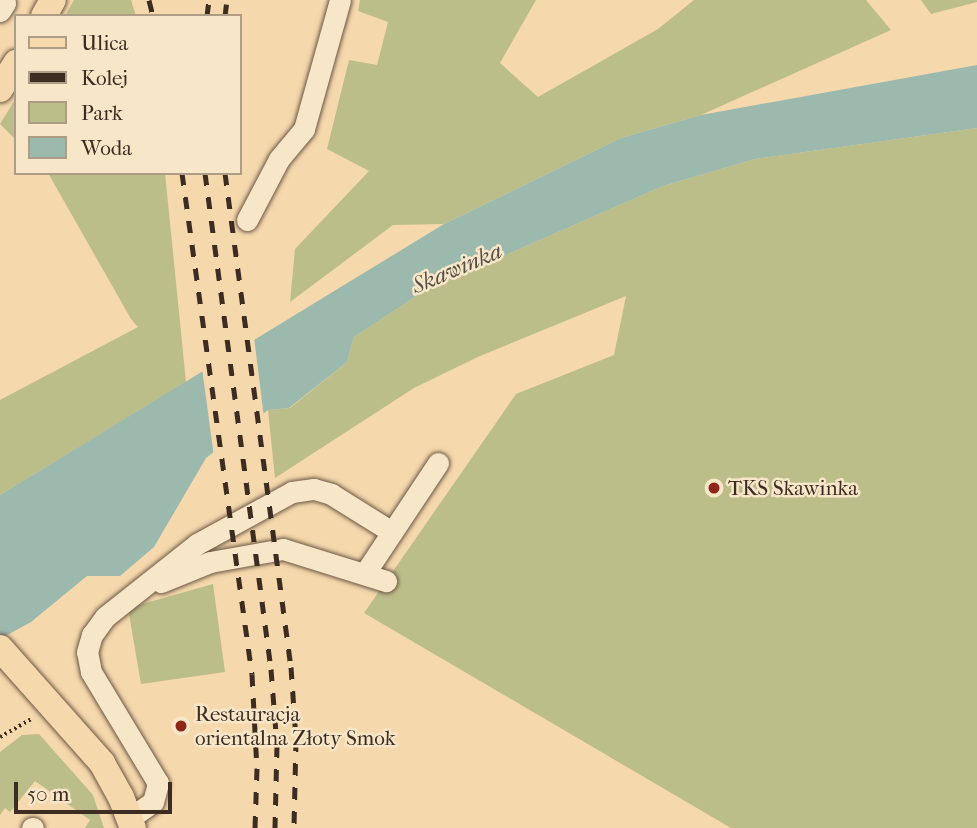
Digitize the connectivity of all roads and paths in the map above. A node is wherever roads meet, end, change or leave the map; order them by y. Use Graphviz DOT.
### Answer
graph roads {
  1 [pos="4,0"];
  2 [pos="340,0"];
  3 [pos="0,11"];
  4 [pos="14,66"];
  5 [pos="0,89"];
  6 [pos="247,219"];
  7 [pos="438,463"];
  8 [pos="392,532"];
  9 [pos="365,573"];
  10 [pos="386,581"];
  11 [pos="136,592"];
  12 [pos="0,648"];
  13 [pos="41,703"];
  14 [pos="0,737"];
  15 [pos="132,823"];
  1 -- 3 [label="lane"];
  2 -- 6 [label="lane"];
  4 -- 5 [label="main road"];
  7 -- 8 [label="lane"];
  8 -- 9 [label="lane"];
  8 -- 11 [label="lane"];
  9 -- 10 [label="lane"];
  9 -- 11 [label="lane"];
  11 -- 15 [label="lane"];
  12 -- 13 [label="main road"];
  13 -- 14 [label="path"];
  13 -- 15 [label="main road"];
}
